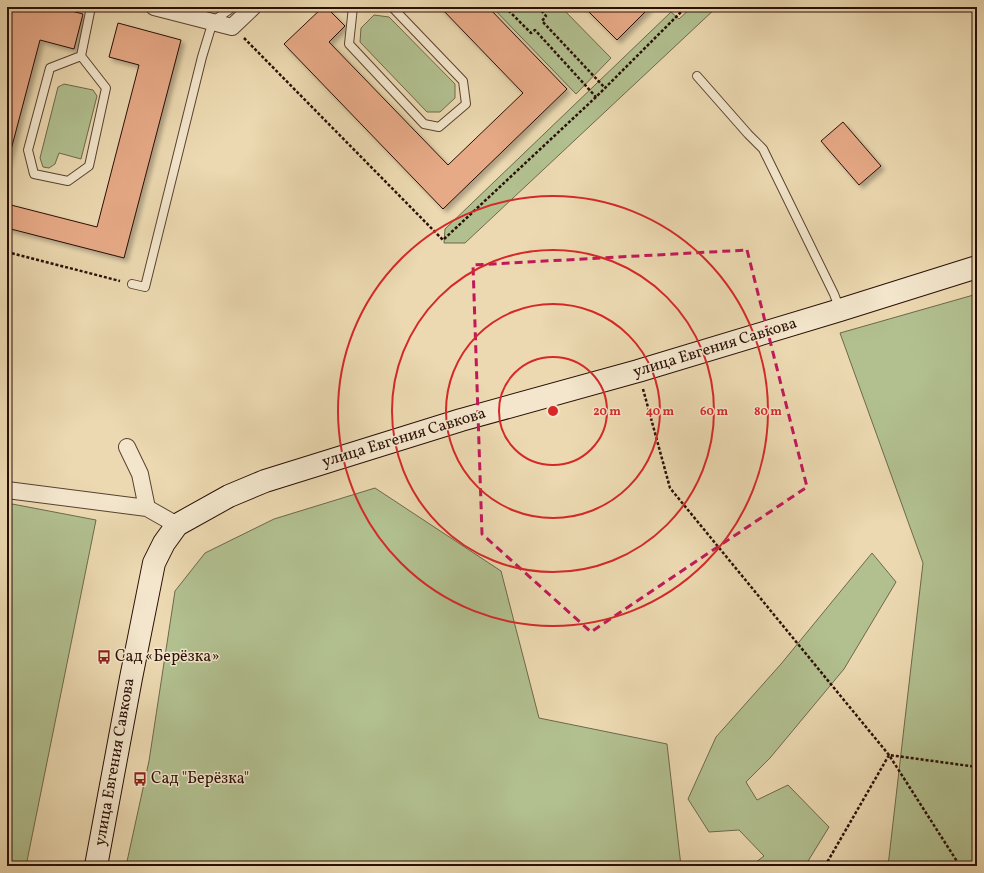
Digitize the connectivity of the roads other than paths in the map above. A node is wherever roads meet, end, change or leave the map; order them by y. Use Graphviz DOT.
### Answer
graph roads {
  1 [pos="91,7"];
  2 [pos="154,7"];
  3 [pos="253,7"];
  4 [pos="353,7"];
  5 [pos="392,7"];
  6 [pos="216,14"];
  7 [pos="81,56"];
  8 [pos="697,76"];
  9 [pos="977,267"];
  10 [pos="132,284"];
  11 [pos="840,310"];
  12 [pos="127,447"];
  13 [pos="7,490"];
  14 [pos="147,508"];
  15 [pos="177,525"];
  16 [pos="96,866"];
  1 -- 7 [label="lane"];
  2 -- 6 [label="street"];
  3 -- 6 [label="street"];
  4 -- 5 [label="lane"];
  6 -- 10 [label="lane"];
  7 -- 7 [label="lane"];
  8 -- 11 [label="lane"];
  9 -- 11 [label="main road, улица Евгения Савкова"];
  11 -- 15 [label="main road, улица Евгения Савкова"];
  12 -- 14 [label="street"];
  13 -- 14 [label="street"];
  14 -- 15 [label="street"];
  15 -- 16 [label="main road, улица Евгения Савкова"];
}
